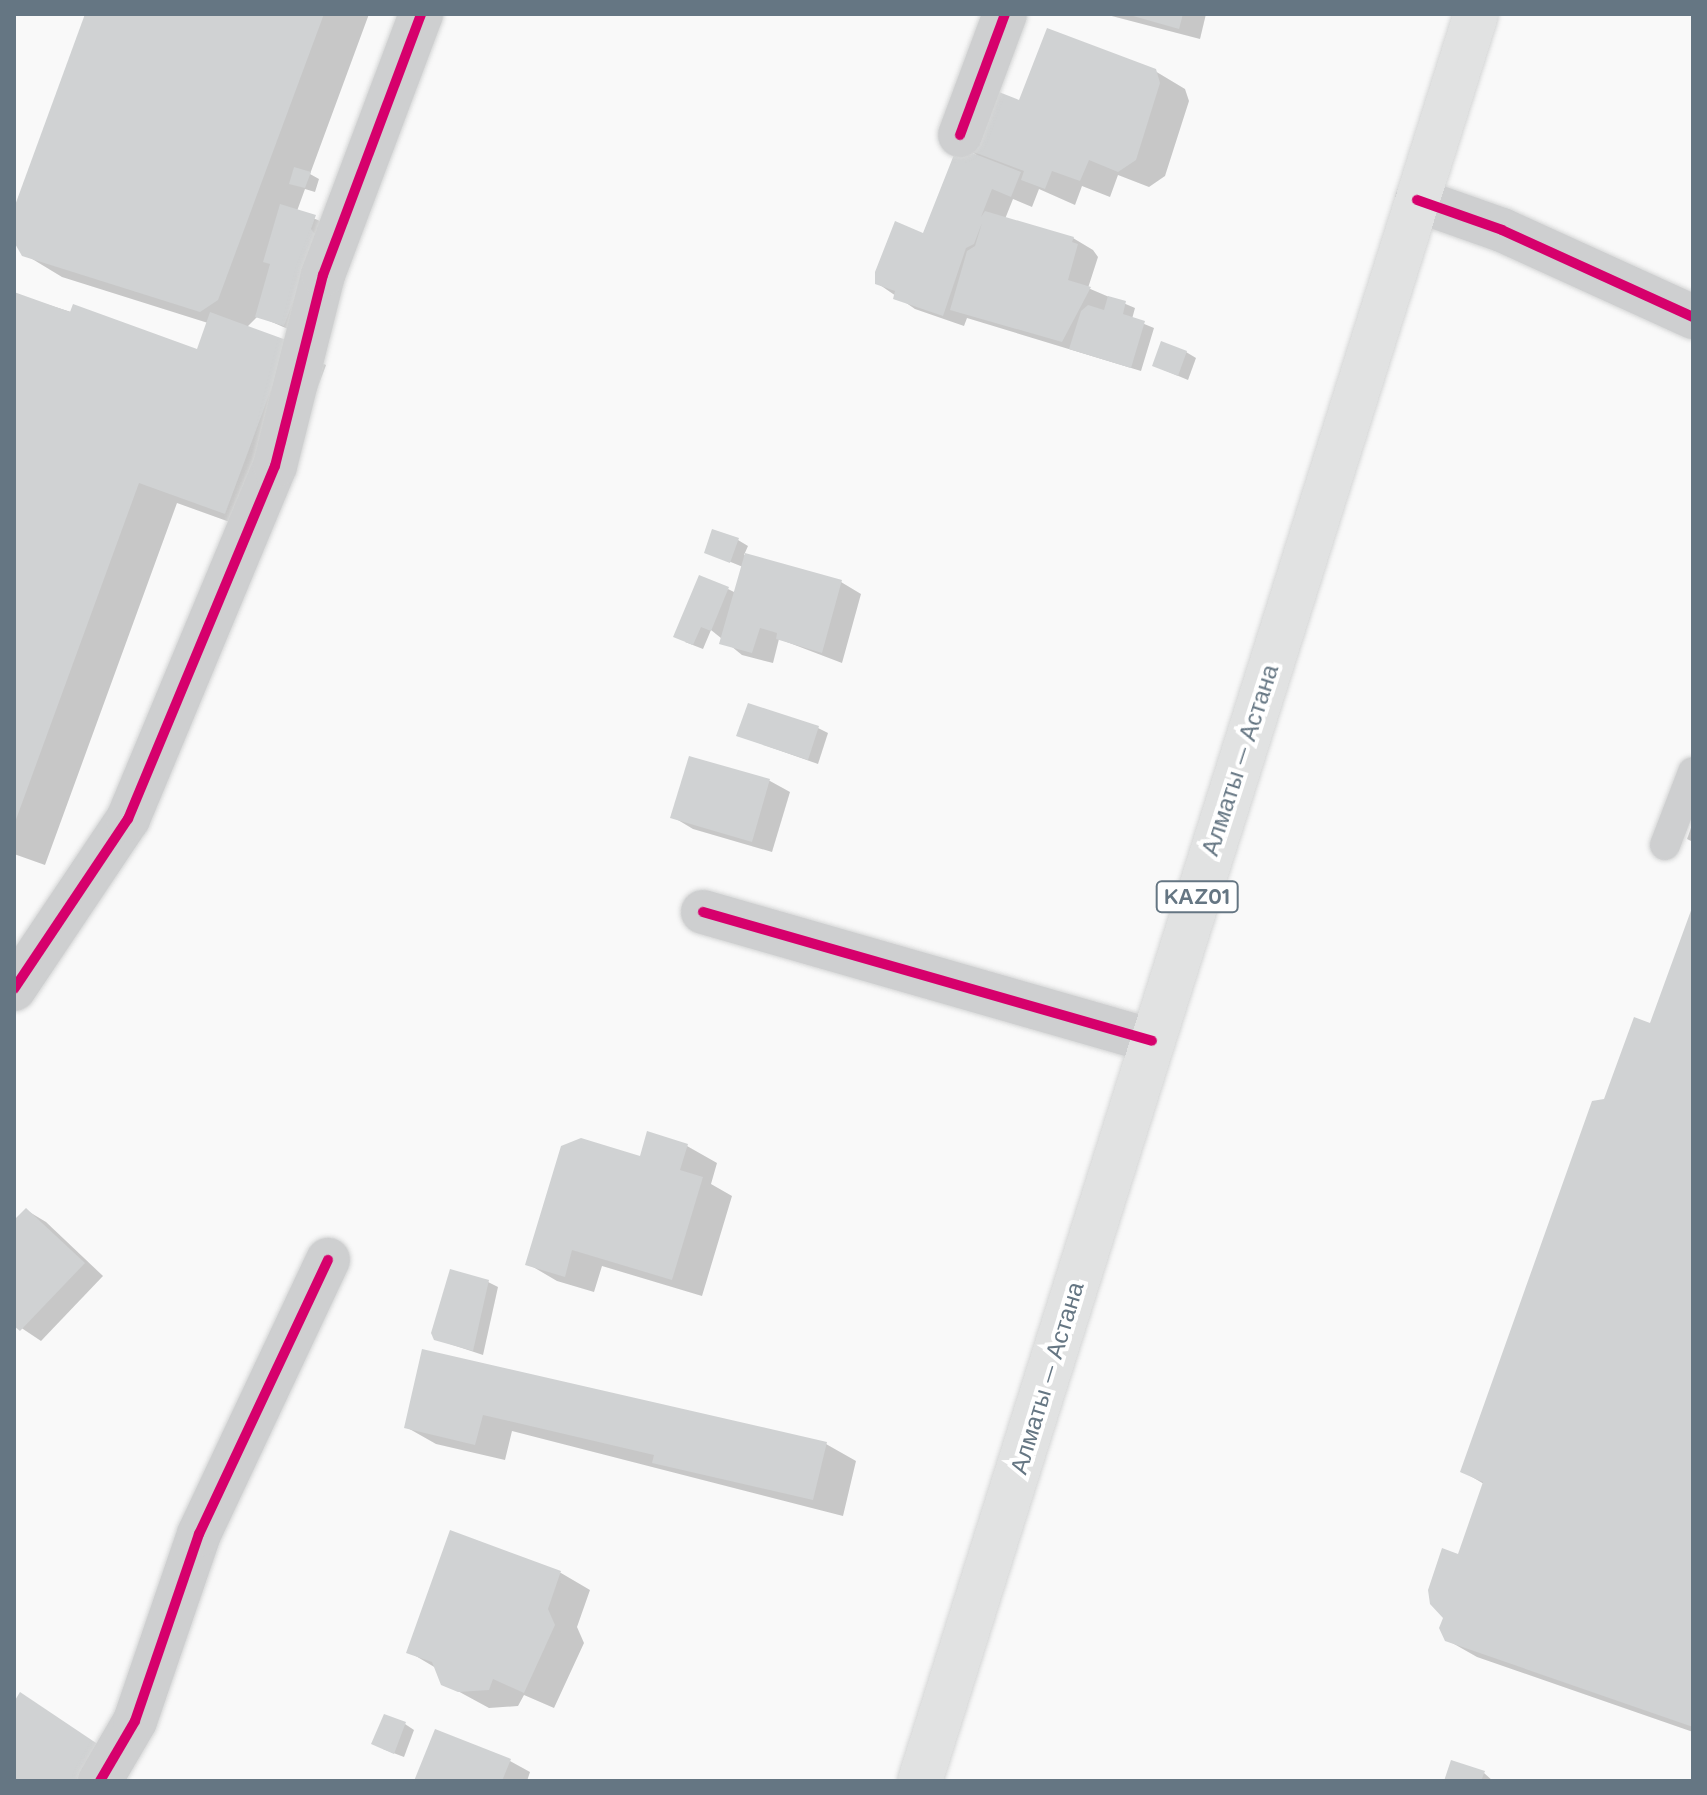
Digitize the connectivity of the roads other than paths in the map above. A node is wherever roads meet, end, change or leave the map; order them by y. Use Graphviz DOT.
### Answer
graph roads {
  1 [pos="421,14"];
  2 [pos="1005,14"];
  3 [pos="1476,14"];
  4 [pos="960,135"];
  5 [pos="1417,200"];
  6 [pos="1693,317"];
  7 [pos="1693,772"];
  8 [pos="1665,845"];
  9 [pos="703,912"];
  10 [pos="14,989"];
  11 [pos="1152,1041"];
  12 [pos="328,1260"];
  13 [pos="100,1781"];
  14 [pos="920,1781"];
  1 -- 10 [label="street"];
  2 -- 4 [label="street"];
  3 -- 5 [label="highway, Алматы — Астана / KАZ01"];
  5 -- 6 [label="street"];
  5 -- 11 [label="highway, Алматы — Астана / KАZ01"];
  7 -- 8 [label="lane"];
  9 -- 11 [label="street"];
  11 -- 14 [label="highway, Алматы — Астана / KАZ01"];
  12 -- 13 [label="street"];
}
